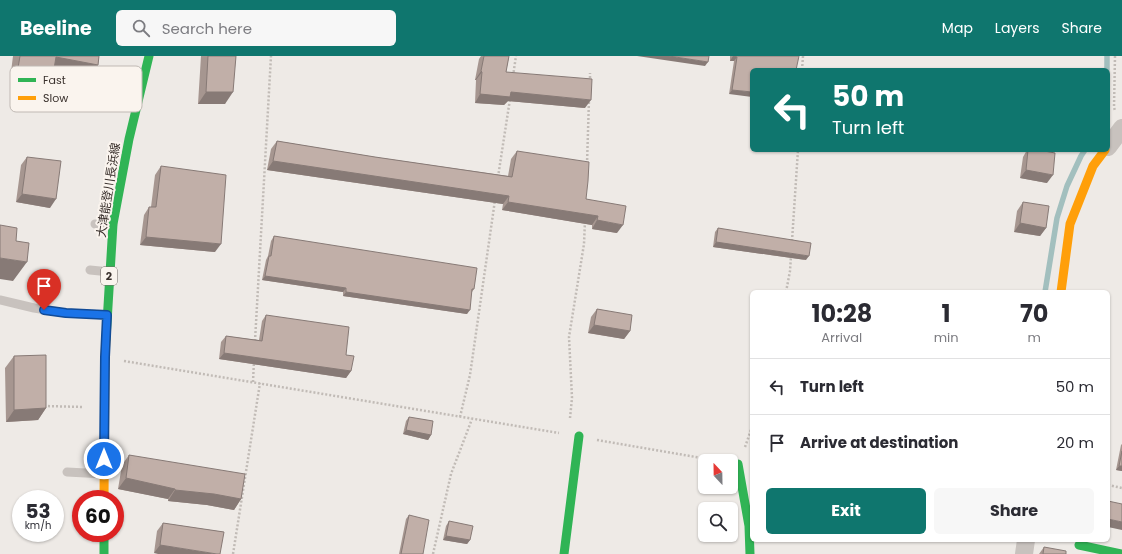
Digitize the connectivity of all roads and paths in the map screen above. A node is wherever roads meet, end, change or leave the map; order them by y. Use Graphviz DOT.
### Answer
graph roads {
  1 [pos="149,56"];
  2 [pos="271,56"];
  3 [pos="516,56"];
  4 [pos="803,56"];
  5 [pos="1115,56"];
  6 [pos="802,68"];
  7 [pos="590,72"];
  8 [pos="512,80"];
  9 [pos="142,84"];
  10 [pos="589,88"];
  11 [pos="510,96"];
  12 [pos="589,96"];
  13 [pos="135,112"];
  14 [pos="1122,128"];
  15 [pos="1110,143"];
  16 [pos="798,152"];
  17 [pos="1104,152"];
  18 [pos="587,166"];
  19 [pos="498,181"];
  20 [pos="496,196"];
  21 [pos="585,221"];
  22 [pos="95,224"];
  23 [pos="113,224"];
  24 [pos="792,241"];
  25 [pos="792,249"];
  26 [pos="90,270"];
  27 [pos="110,272"];
  28 [pos="786,290"];
  29 [pos="1061,290"];
  30 [pos="0,300"];
  31 [pos="107,315"];
  32 [pos="255,342"];
  33 [pos="105,357"];
  34 [pos="254,358"];
  35 [pos="253,382"];
  36 [pos="260,383"];
  37 [pos="38,406"];
  38 [pos="83,407"];
  39 [pos="460,416"];
  40 [pos="569,420"];
  41 [pos="579,436"];
  42 [pos="738,464"];
  43 [pos="67,472"];
  44 [pos="104,474"];
  45 [pos="1110,485"];
  46 [pos="1122,488"];
  47 [pos="104,490"];
  48 [pos="104,542"];
  49 [pos="1026,542"];
  50 [pos="1079,545"];
  51 [pos="104,554"];
  52 [pos="233,554"];
  53 [pos="433,554"];
  54 [pos="564,554"];
  55 [pos="750,554"];
  56 [pos="1024,554"];
  57 [pos="1121,554"];
  1 -- 9 [label="main road, 大津能登川長浜線 / 2"];
  2 -- 32 [label="path"];
  3 -- 8 [label="path"];
  4 -- 6 [label="path"];
  5 -- 14 [label="path"];
  7 -- 10 [label="path"];
  11 -- 19 [label="path"];
  12 -- 18 [label="path"];
  13 -- 23 [label="main road, 大津能登川長浜線 / 2"];
  14 -- 15 [label="street"];
  16 -- 24 [label="path"];
  17 -- 29 [label="main road"];
  20 -- 39 [label="path"];
  21 -- 40 [label="path"];
  22 -- 23 [label="lane"];
  23 -- 27 [label="main road, 大津能登川長浜線 / 2"];
  25 -- 28 [label="path"];
  26 -- 27 [label="lane"];
  27 -- 31 [label="main road, 大津能登川長浜線 / 2"];
  30 -- 31 [label="lane"];
  31 -- 33 [label="main road, 大津能登川長浜線 / 2"];
  33 -- 35 [label="path"];
  33 -- 44 [label="main road, 大津能登川長浜線 / 2"];
  34 -- 35 [label="path"];
  35 -- 36 [label="path"];
  36 -- 39 [label="path"];
  36 -- 52 [label="path"];
  37 -- 38 [label="path"];
  39 -- 53 [label="path"];
  41 -- 54 [label="main road"];
  42 -- 55 [label="main road"];
  43 -- 44 [label="lane"];
  44 -- 47 [label="main road, 大津能登川長浜線 / 2"];
  45 -- 46 [label="path"];
  48 -- 51 [label="main road"];
  49 -- 56 [label="street"];
  50 -- 57 [label="main road"];
}
